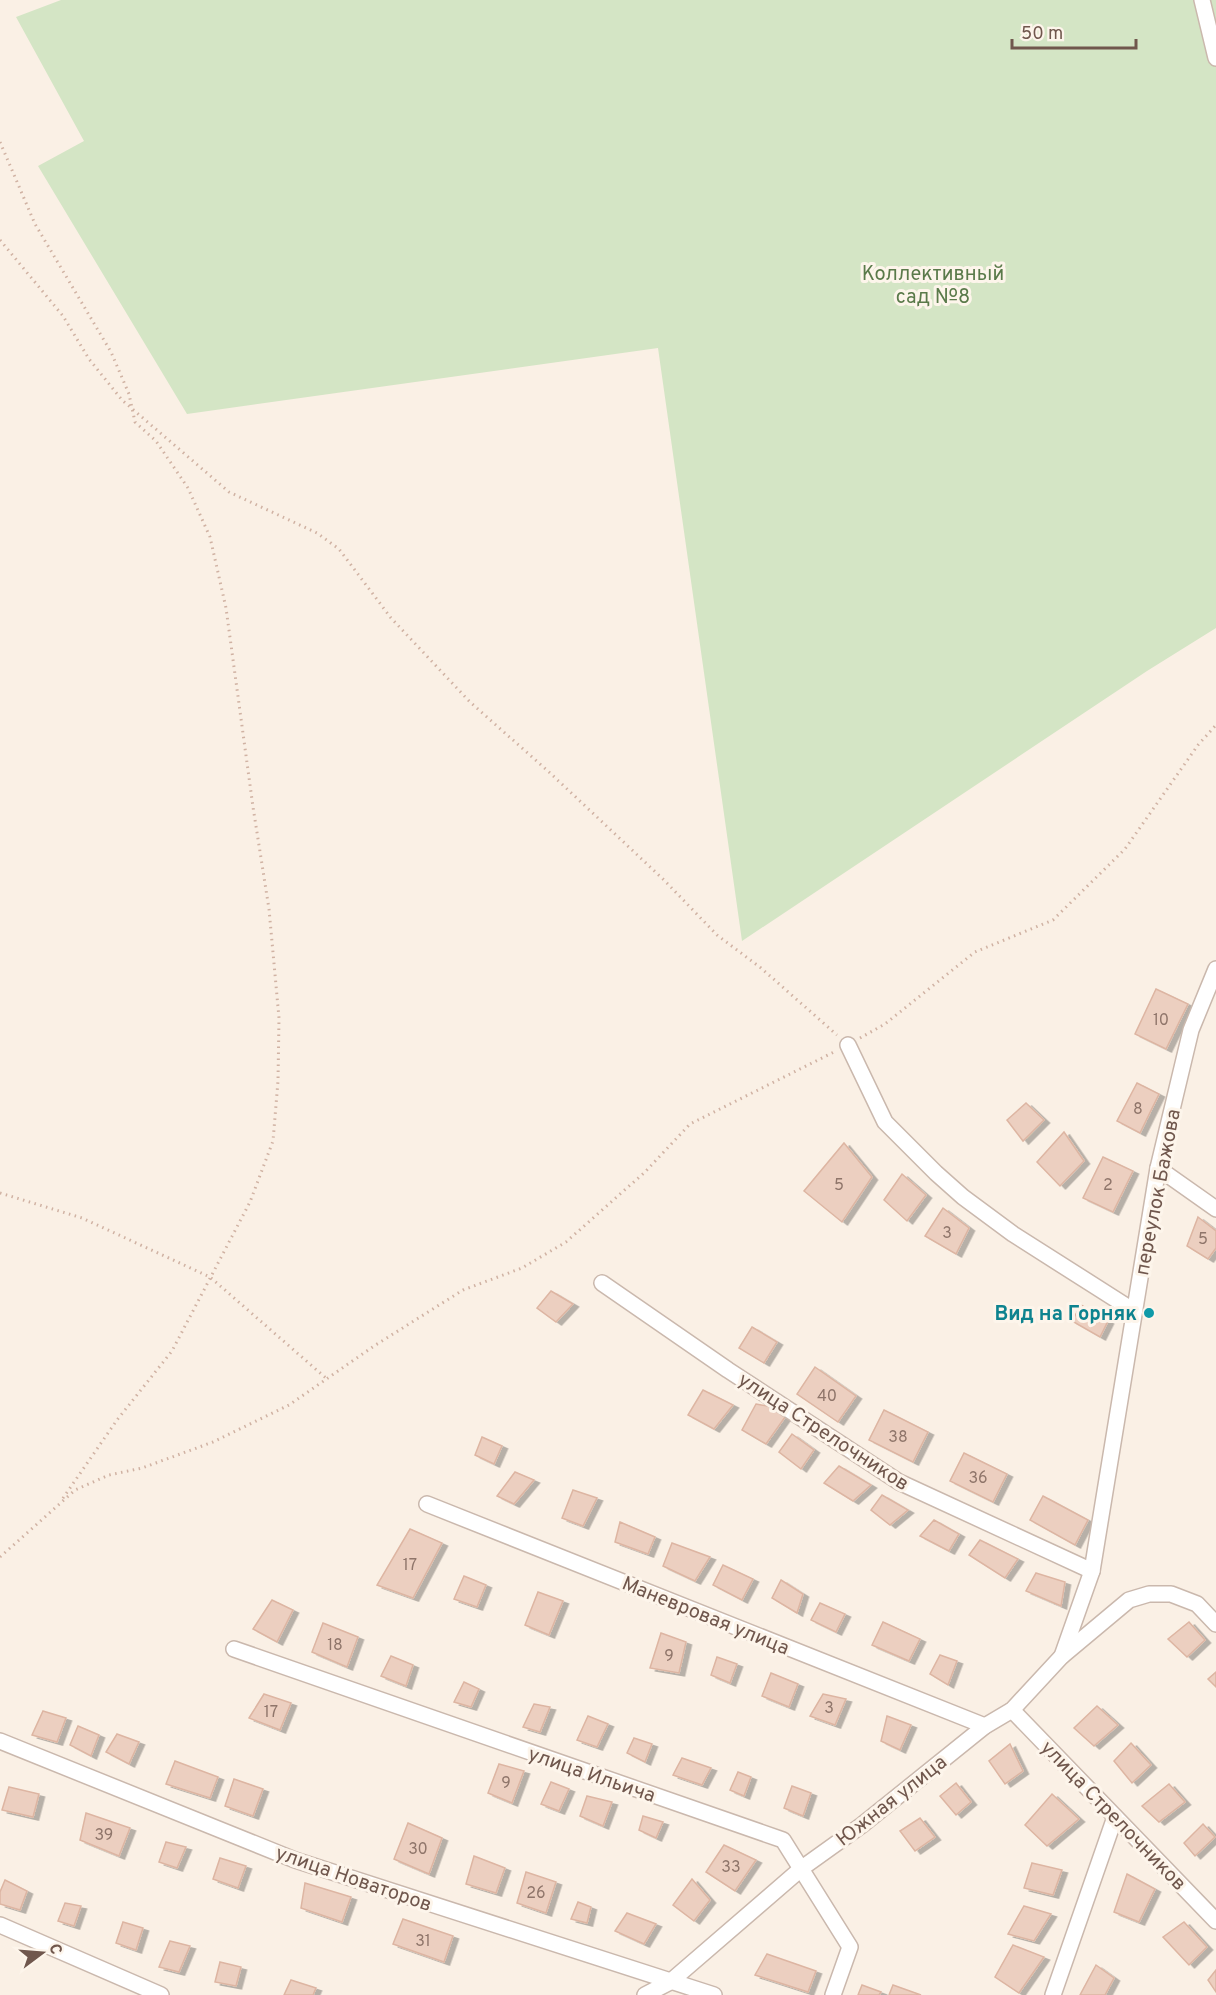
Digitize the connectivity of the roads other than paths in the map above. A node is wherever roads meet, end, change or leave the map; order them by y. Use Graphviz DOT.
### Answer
graph roads {
  1 [pos="1202,0"];
  2 [pos="1216,58"];
  3 [pos="1216,969"];
  4 [pos="848,1045"];
  5 [pos="1158,1168"];
  6 [pos="1216,1209"];
  7 [pos="602,1283"];
  8 [pos="1134,1311"];
  9 [pos="427,1504"];
  10 [pos="1092,1571"];
  11 [pos="1216,1624"];
  12 [pos="234,1649"];
  13 [pos="1062,1656"];
  14 [pos="1012,1710"];
  15 [pos="985,1726"];
  16 [pos="0,1741"];
  17 [pos="1115,1817"];
  18 [pos="802,1869"];
  19 [pos="1216,1921"];
  20 [pos="0,1925"];
  21 [pos="670,1982"];
  22 [pos="161,1995"];
  23 [pos="645,1995"];
  24 [pos="714,1995"];
  25 [pos="833,1995"];
  26 [pos="1053,1995"];
  1 -- 2 [label="street"];
  3 -- 5 [label="street, переулок Бажова"];
  4 -- 8 [label="street"];
  5 -- 6 [label="street"];
  5 -- 8 [label="street, переулок Бажова"];
  7 -- 10 [label="street, улица Стрелочников"];
  8 -- 10 [label="street, переулок Бажова"];
  9 -- 15 [label="street, Маневровая улица"];
  10 -- 13 [label="street, Южная улица"];
  11 -- 13 [label="street"];
  12 -- 18 [label="street, улица Ильича"];
  13 -- 14 [label="street, Южная улица"];
  14 -- 15 [label="street, Южная улица"];
  14 -- 17 [label="street, улица Стрелочников"];
  15 -- 18 [label="street, Южная улица"];
  16 -- 21 [label="street, улица Новаторов"];
  17 -- 19 [label="street, улица Стрелочников"];
  17 -- 26 [label="street"];
  18 -- 21 [label="street, Южная улица"];
  18 -- 25 [label="street, улица Ильича"];
  20 -- 22 [label="street"];
  21 -- 23 [label="street, Южная улица"];
  21 -- 24 [label="street, улица Новаторов"];
}
